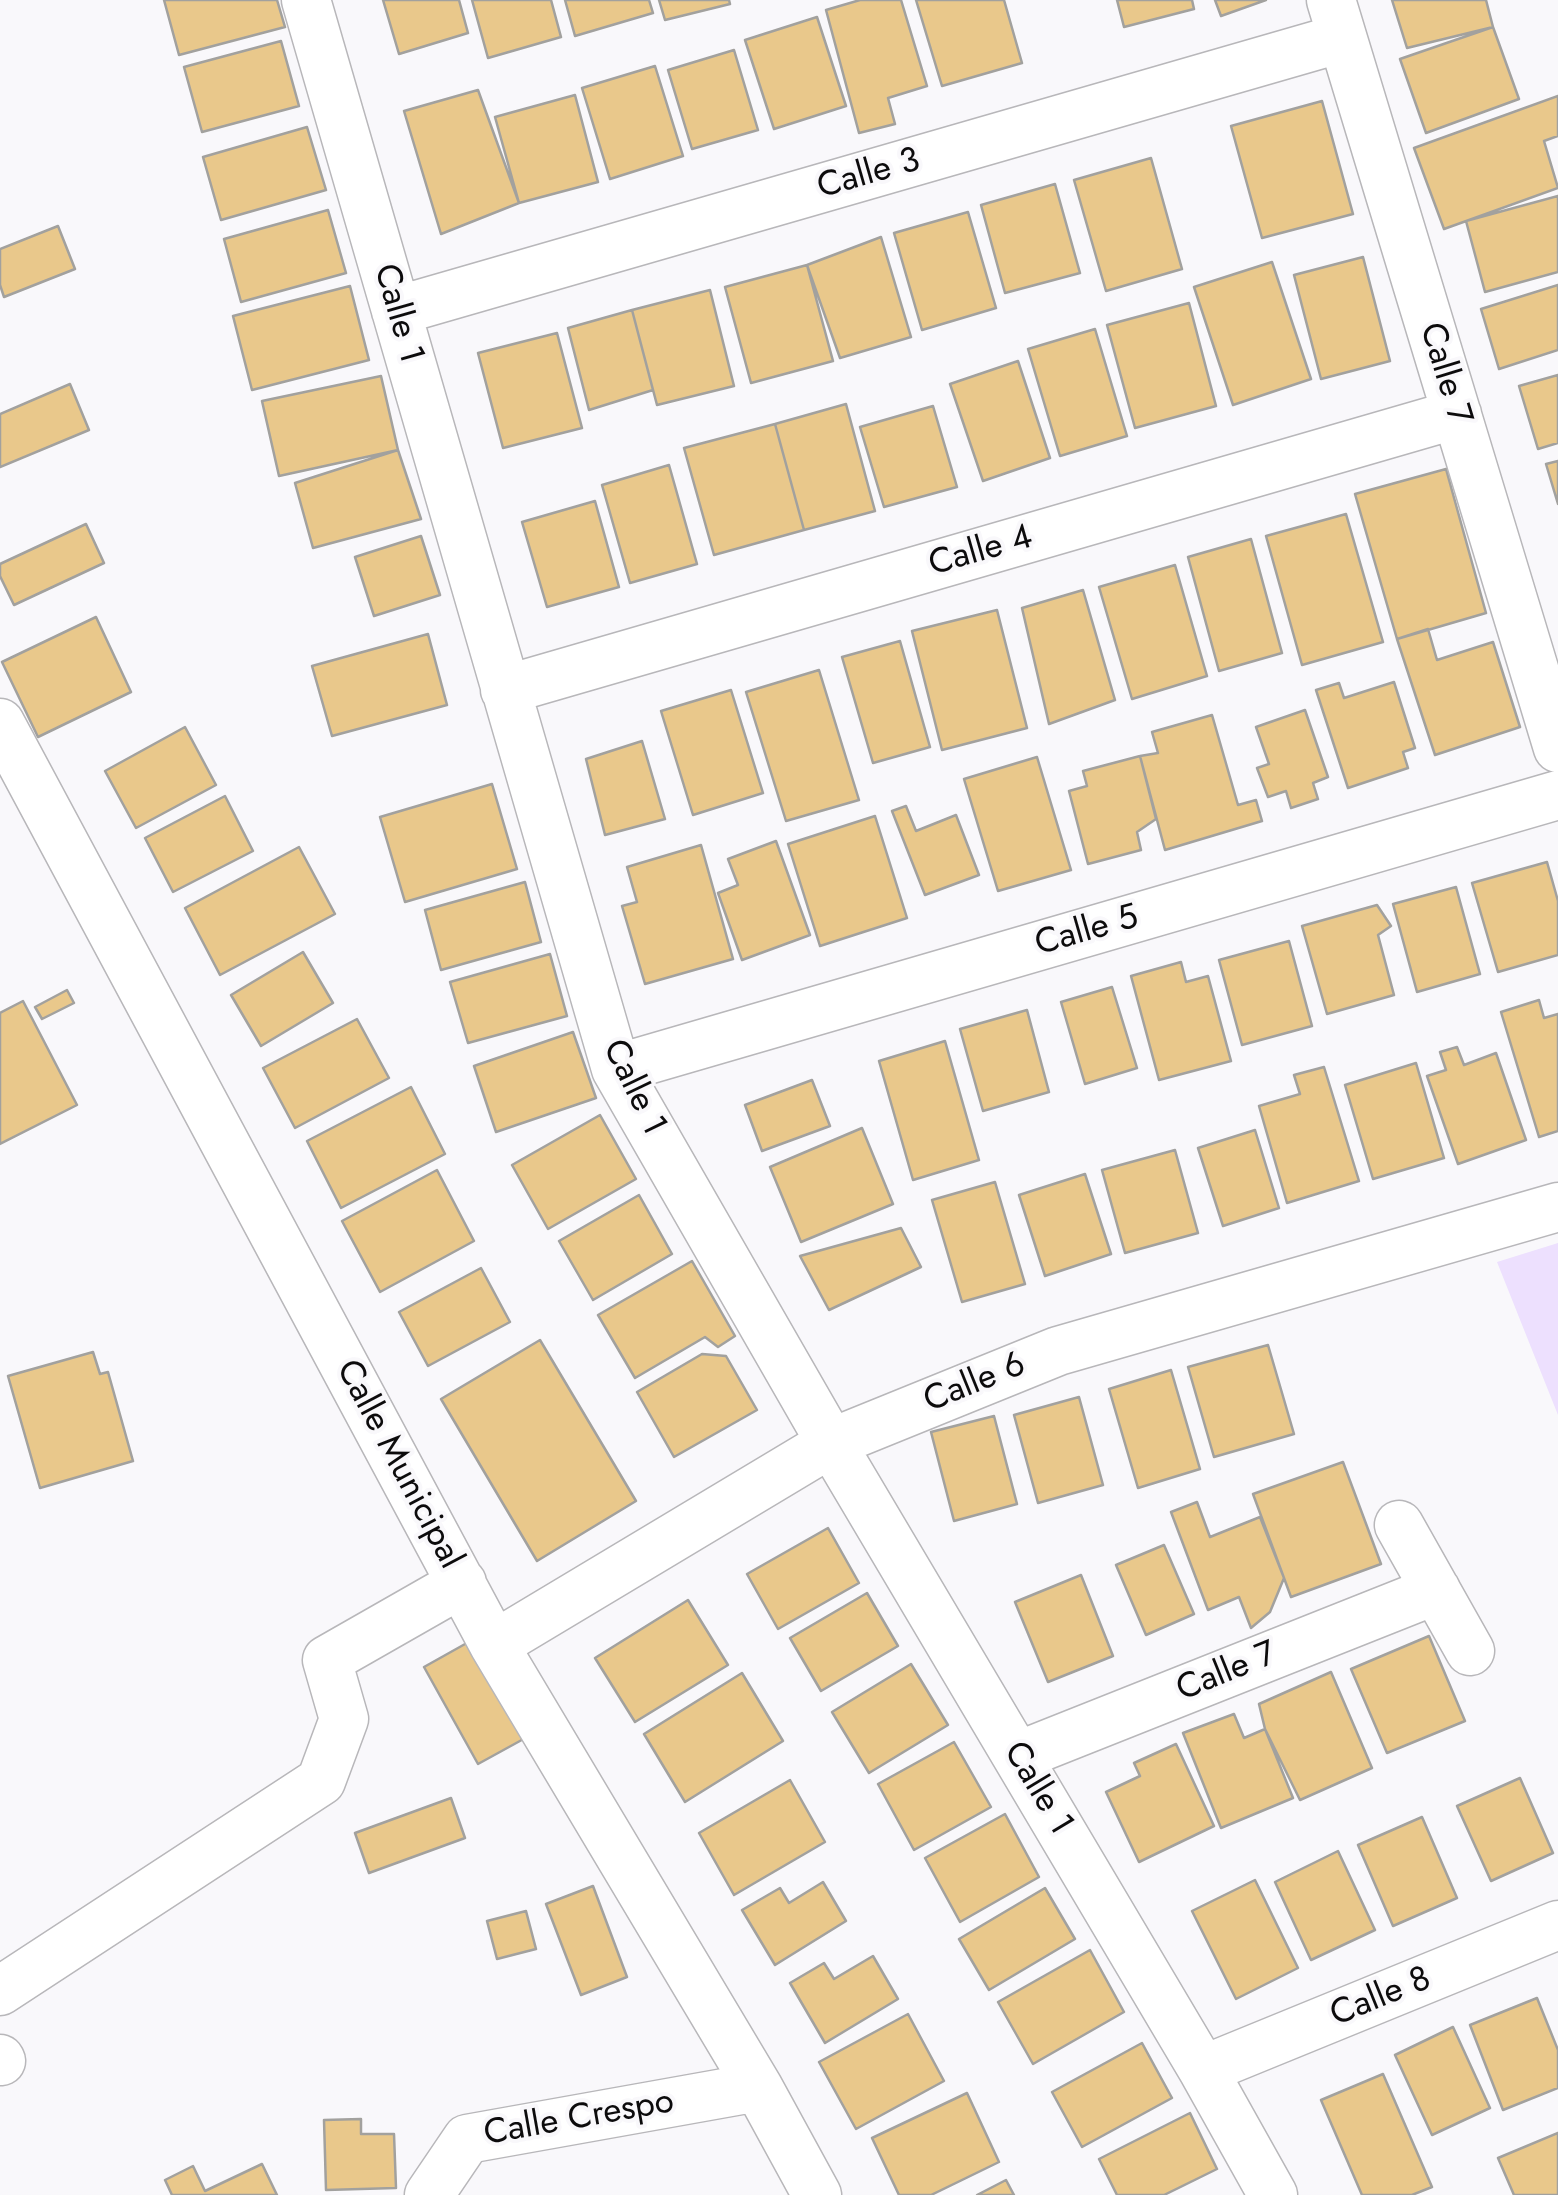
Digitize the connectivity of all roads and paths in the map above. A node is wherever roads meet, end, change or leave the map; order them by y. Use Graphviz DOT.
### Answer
graph roads {
  1 [pos="306,0"];
  2 [pos="1336,19"];
  3 [pos="396,312"];
  4 [pos="1457,414"];
  5 [pos="505,690"];
  6 [pos="0,723"];
  7 [pos="1558,748"];
  8 [pos="1558,795"];
  9 [pos="616,1069"];
  10 [pos="1558,1207"];
  11 [pos="831,1442"];
  12 [pos="1399,1525"];
  13 [pos="462,1583"];
  14 [pos="1436,1590"];
  15 [pos="494,1645"];
  16 [pos="1470,1651"];
  17 [pos="1018,1756"];
  18 [pos="1558,1925"];
  19 [pos="0,1990"];
  20 [pos="1204,2070"];
  21 [pos="758,2088"];
  22 [pos="429,2195"];
  23 [pos="817,2195"];
  24 [pos="1273,2195"];
  1 -- 3 [label="street, Calle 1"];
  2 -- 3 [label="street, Calle 3"];
  2 -- 4 [label="street, Calle 7"];
  3 -- 5 [label="street, Calle 1"];
  4 -- 5 [label="street, Calle 4"];
  4 -- 7 [label="street, Calle 7"];
  5 -- 9 [label="street, Calle 1"];
  6 -- 13 [label="street, Calle Municipal"];
  8 -- 9 [label="street, Calle 5"];
  9 -- 11 [label="street, Calle 1"];
  10 -- 11 [label="street, Calle 6"];
  11 -- 15 [label="street, Calle 6"];
  11 -- 17 [label="street, Calle 1"];
  12 -- 14 [label="street"];
  13 -- 15 [label="street, Calle Municipal"];
  13 -- 19 [label="street"];
  14 -- 16 [label="street"];
  14 -- 17 [label="street, Calle 7"];
  15 -- 21 [label="street, Calle Municipal"];
  17 -- 20 [label="street, Calle 1"];
  18 -- 20 [label="street, Calle 8"];
  20 -- 24 [label="street, Calle 1"];
  21 -- 22 [label="street, Calle Crespo"];
  21 -- 23 [label="street, Calle Municipal"];
}
